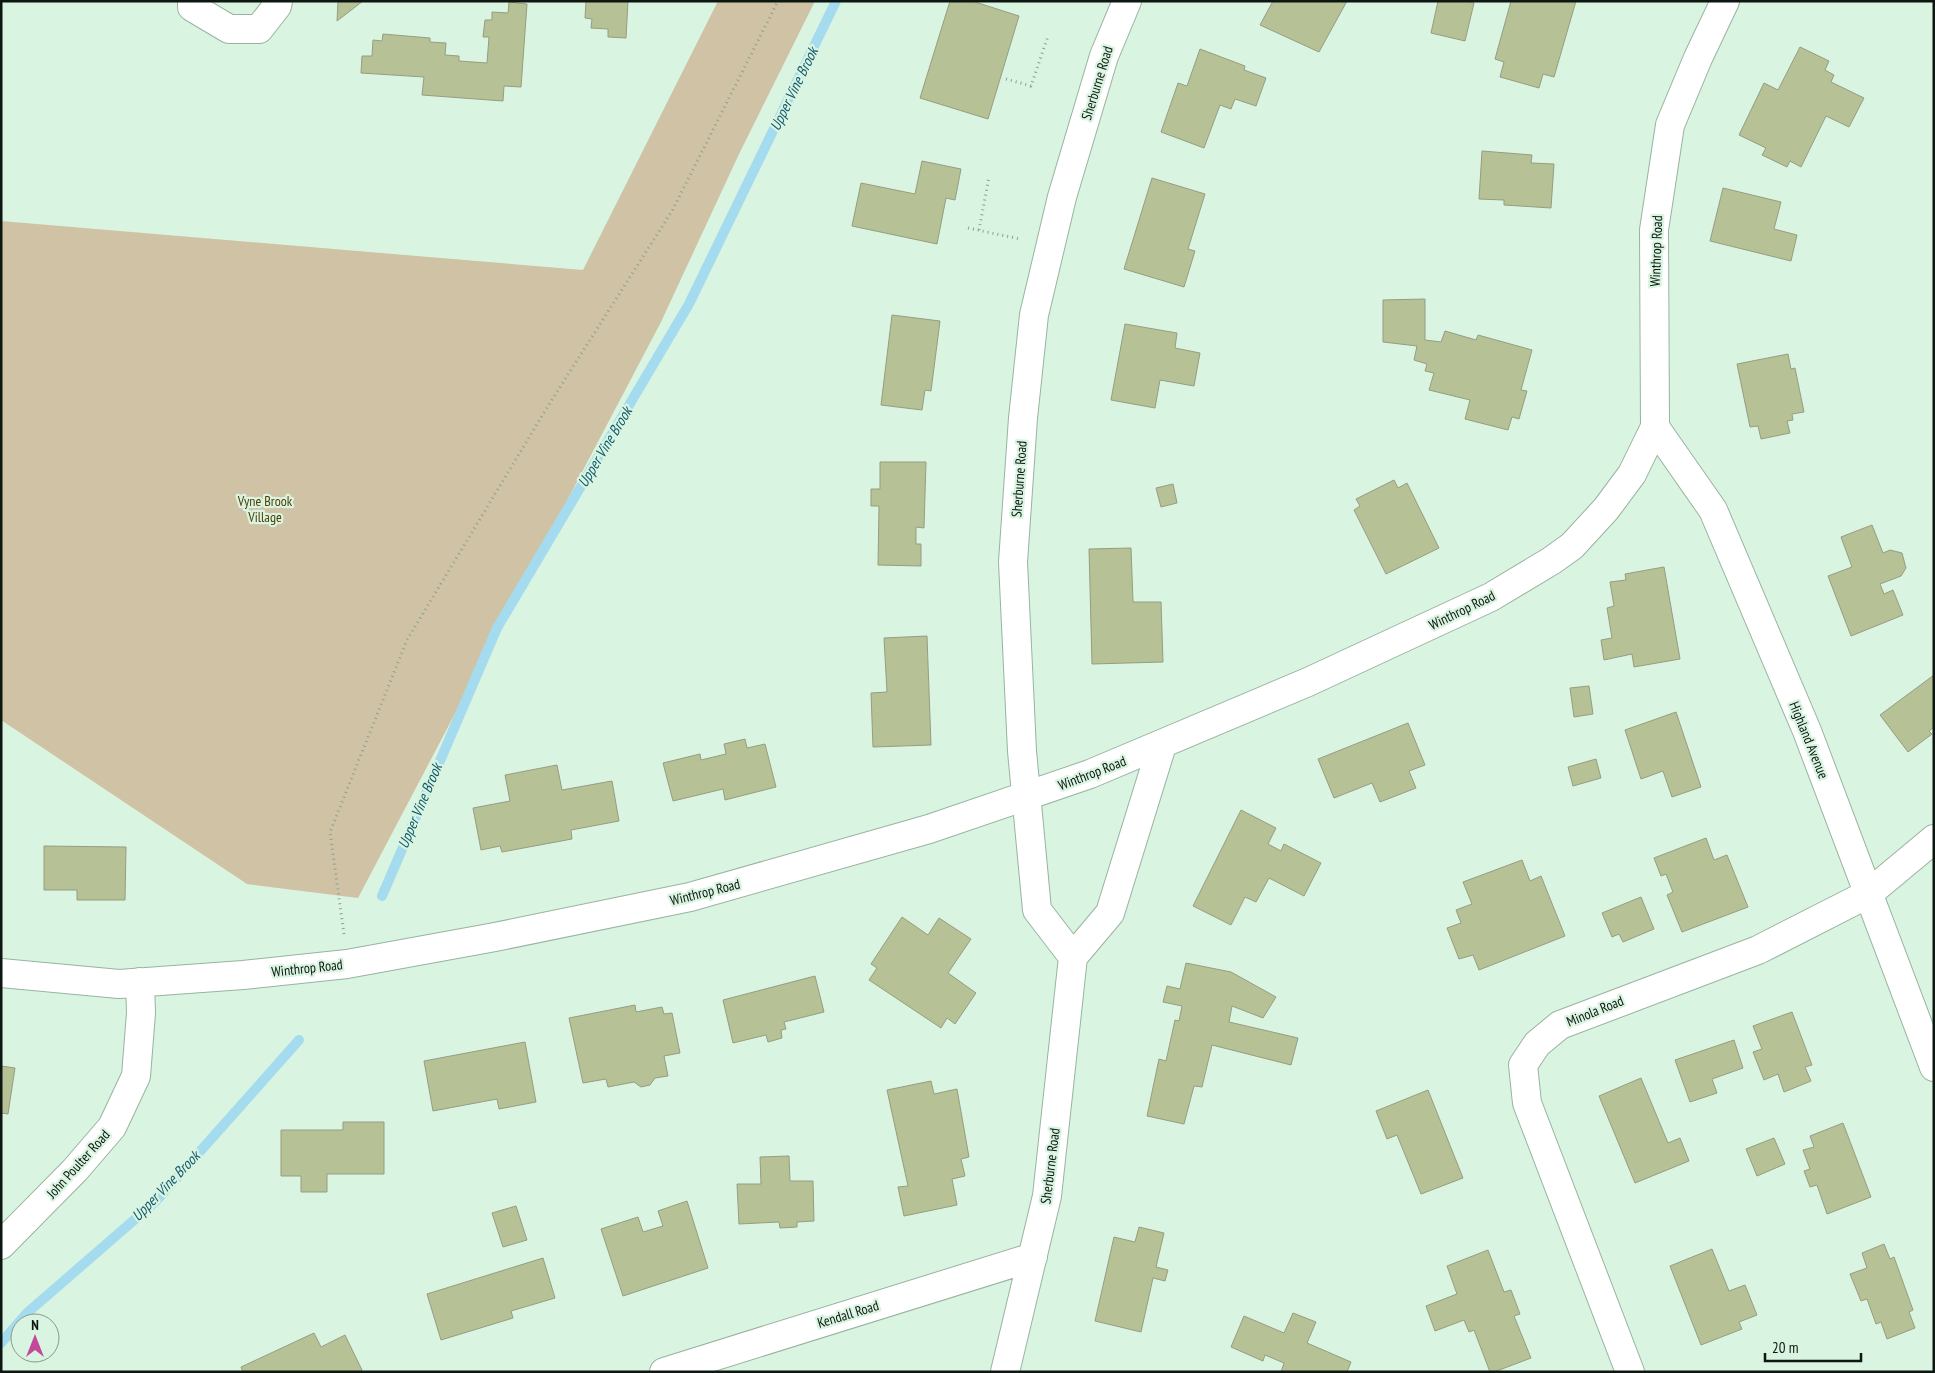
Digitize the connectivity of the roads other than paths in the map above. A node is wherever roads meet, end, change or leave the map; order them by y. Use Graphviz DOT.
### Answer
graph roads {
  1 [pos="192,1"];
  2 [pos="278,1"];
  3 [pos="1127,1"];
  4 [pos="1725,1"];
  5 [pos="1655,427"];
  6 [pos="1162,745"];
  7 [pos="1026,796"];
  8 [pos="1934,839"];
  9 [pos="1868,894"];
  10 [pos="1073,957"];
  11 [pos="1,973"];
  12 [pos="140,982"];
  13 [pos="1934,1067"];
  14 [pos="1,1245"];
  15 [pos="1033,1257"];
  16 [pos="664,1372"];
  17 [pos="1005,1372"];
  18 [pos="1630,1372"];
  1 -- 2 [label="street"];
  3 -- 7 [label="street, Sherburne Road"];
  4 -- 5 [label="street, Winthrop Road"];
  5 -- 6 [label="street, Winthrop Road"];
  5 -- 9 [label="street, Highland Avenue"];
  6 -- 7 [label="street, Winthrop Road"];
  6 -- 10 [label="street"];
  7 -- 10 [label="street, Sherburne Road"];
  7 -- 12 [label="street, Winthrop Road"];
  8 -- 9 [label="street, Minola Road"];
  9 -- 13 [label="street, Highland Avenue"];
  9 -- 18 [label="street, Minola Road"];
  10 -- 15 [label="street, Sherburne Road"];
  11 -- 12 [label="street, Winthrop Road"];
  12 -- 14 [label="street, John Poulter Road"];
  15 -- 16 [label="street, Kendall Road"];
  15 -- 17 [label="street, Sherburne Road"];
}
